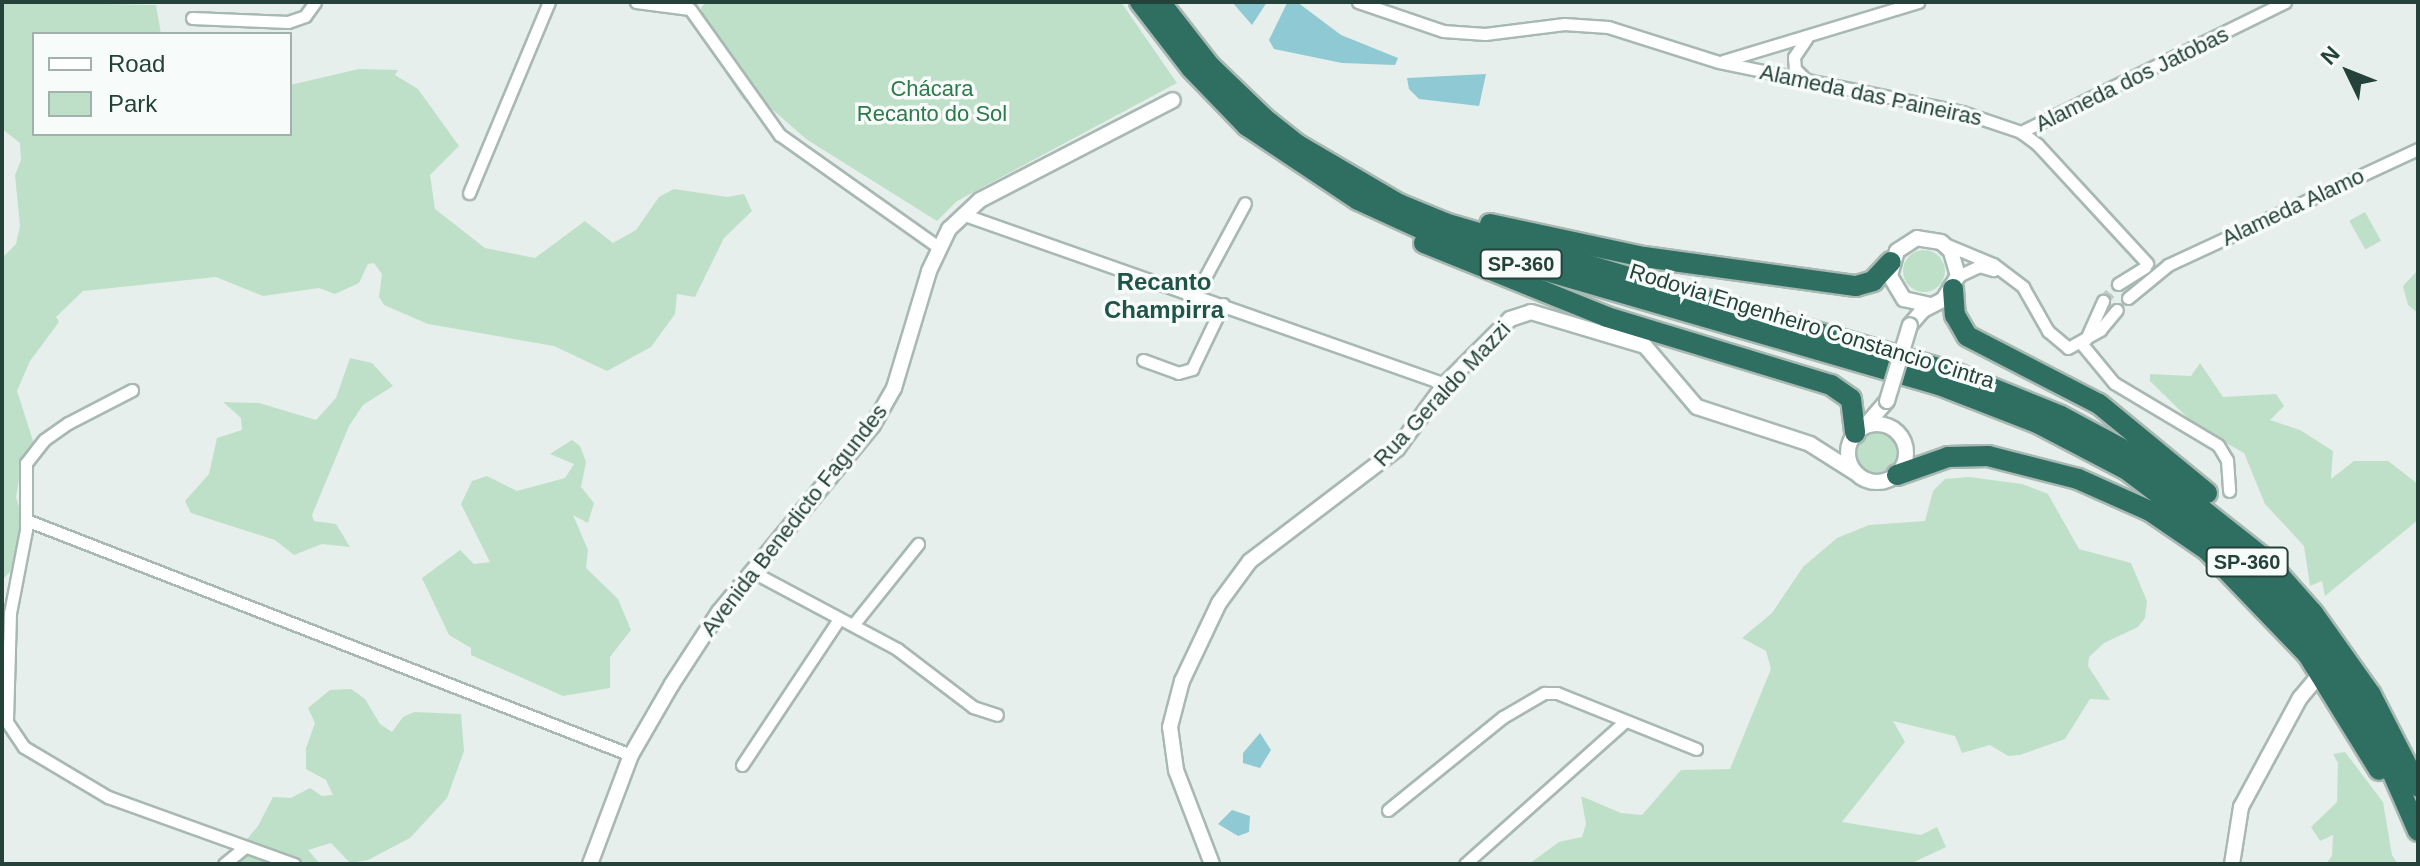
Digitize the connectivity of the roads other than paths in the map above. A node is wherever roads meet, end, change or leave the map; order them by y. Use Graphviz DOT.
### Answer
graph roads {
  1 [pos="315,2"];
  2 [pos="549,2"];
  3 [pos="636,2"];
  4 [pos="1140,2"];
  5 [pos="1160,2"];
  6 [pos="1358,2"];
  7 [pos="1918,2"];
  8 [pos="2285,2"];
  9 [pos="1890,6"];
  10 [pos="192,18"];
  11 [pos="1806,39"];
  12 [pos="1719,62"];
  13 [pos="1810,82"];
  14 [pos="1173,100"];
  15 [pos="2021,132"];
  16 [pos="2418,149"];
  17 [pos="1359,192"];
  18 [pos="469,193"];
  19 [pos="1245,203"];
  20 [pos="962,214"];
  21 [pos="1941,242"];
  22 [pos="938,247"];
  23 [pos="1891,262"];
  24 [pos="2146,270"];
  25 [pos="2001,272"];
  26 [pos="1955,283"];
  27 [pos="2118,284"];
  28 [pos="1196,294"];
  29 [pos="2128,298"];
  30 [pos="1904,299"];
  31 [pos="2103,301"];
  32 [pos="1223,304"];
  33 [pos="1930,305"];
  34 [pos="2117,310"];
  35 [pos="1910,324"];
  36 [pos="2084,341"];
  37 [pos="1143,360"];
  38 [pos="1445,384"];
  39 [pos="132,390"];
  40 [pos="1886,403"];
  41 [pos="1897,431"];
  42 [pos="1857,433"];
  43 [pos="1810,444"];
  44 [pos="1854,472"];
  45 [pos="1897,475"];
  46 [pos="2229,491"];
  47 [pos="26,520"];
  48 [pos="918,544"];
  49 [pos="2265,559"];
  50 [pos="751,571"];
  51 [pos="839,619"];
  52 [pos="853,625"];
  53 [pos="2308,655"];
  54 [pos="2321,673"];
  55 [pos="2300,698"];
  56 [pos="997,715"];
  57 [pos="1623,723"];
  58 [pos="1696,749"];
  59 [pos="631,755"];
  60 [pos="742,765"];
  61 [pos="2418,787"];
  62 [pos="1388,810"];
  63 [pos="2418,831"];
  64 [pos="2418,847"];
  65 [pos="244,848"];
  66 [pos="224,864"];
  67 [pos="294,864"];
  68 [pos="590,864"];
  69 [pos="1212,864"];
  70 [pos="1465,864"];
  71 [pos="2232,864"];
  1 -- 10 [label="street"];
  2 -- 18 [label="street"];
  3 -- 22 [label="street"];
  4 -- 17 [label="highway, Rodovia Engenheiro Constancio Cintra / SP-360"];
  5 -- 17 [label="highway, Rodovia Engenheiro Constancio Cintra / SP-360"];
  6 -- 12 [label="street, Alameda das Paineiras"];
  7 -- 9 [label="street"];
  8 -- 15 [label="street, Alameda dos Jatobas"];
  9 -- 11 [label="street"];
  11 -- 12 [label="street"];
  11 -- 13 [label="street"];
  12 -- 13 [label="street, Alameda das Paineiras"];
  13 -- 15 [label="street, Alameda das Paineiras"];
  14 -- 20 [label="street, Avenida Benedicto Fagundes"];
  15 -- 24 [label="street"];
  16 -- 24 [label="street, Alameda Alamo"];
  17 -- 23 [label="highway"];
  17 -- 42 [label="highway"];
  17 -- 49 [label="highway, Rodovia Engenheiro Constancio Cintra / SP-360"];
  17 -- 63 [label="highway, Rodovia Engenheiro Constancio Cintra / SP-360"];
  19 -- 28 [label="street"];
  20 -- 22 [label="street, Avenida Benedicto Fagundes"];
  20 -- 28 [label="street"];
  21 -- 23 [label="street"];
  21 -- 25 [label="street"];
  21 -- 26 [label="street"];
  22 -- 50 [label="street, Avenida Benedicto Fagundes"];
  23 -- 30 [label="street"];
  24 -- 27 [label="street"];
  24 -- 29 [label="street"];
  25 -- 26 [label="street"];
  25 -- 36 [label="street"];
  26 -- 33 [label="street"];
  26 -- 49 [label="highway"];
  28 -- 32 [label="street"];
  30 -- 33 [label="street"];
  30 -- 35 [label="street"];
  31 -- 36 [label="street"];
  32 -- 37 [label="street"];
  32 -- 38 [label="street"];
  33 -- 35 [label="street"];
  34 -- 36 [label="street"];
  35 -- 40 [label="street, bridge"];
  36 -- 46 [label="street"];
  38 -- 43 [label="street, Rua Geraldo Mazzi"];
  38 -- 69 [label="street, Rua Geraldo Mazzi"];
  39 -- 47 [label="street"];
  40 -- 41 [label="street"];
  40 -- 42 [label="street"];
  41 -- 42 [label="street"];
  41 -- 45 [label="street"];
  42 -- 43 [label="street"];
  42 -- 44 [label="street"];
  43 -- 44 [label="street"];
  44 -- 45 [label="street"];
  45 -- 53 [label="highway"];
  47 -- 59 [label="street"];
  47 -- 65 [label="street"];
  48 -- 52 [label="street"];
  49 -- 61 [label="highway, Rodovia Engenheiro Constancio Cintra / SP-360"];
  50 -- 51 [label="street"];
  50 -- 59 [label="street, Avenida Benedicto Fagundes"];
  51 -- 52 [label="street"];
  51 -- 60 [label="street"];
  52 -- 56 [label="street"];
  53 -- 54 [label="highway"];
  53 -- 55 [label="street"];
  54 -- 55 [label="street"];
  54 -- 64 [label="highway"];
  55 -- 71 [label="street"];
  57 -- 58 [label="street"];
  57 -- 62 [label="street"];
  57 -- 70 [label="street"];
  59 -- 68 [label="street, Avenida Benedicto Fagundes"];
  65 -- 66 [label="street"];
  65 -- 67 [label="street"];
}
